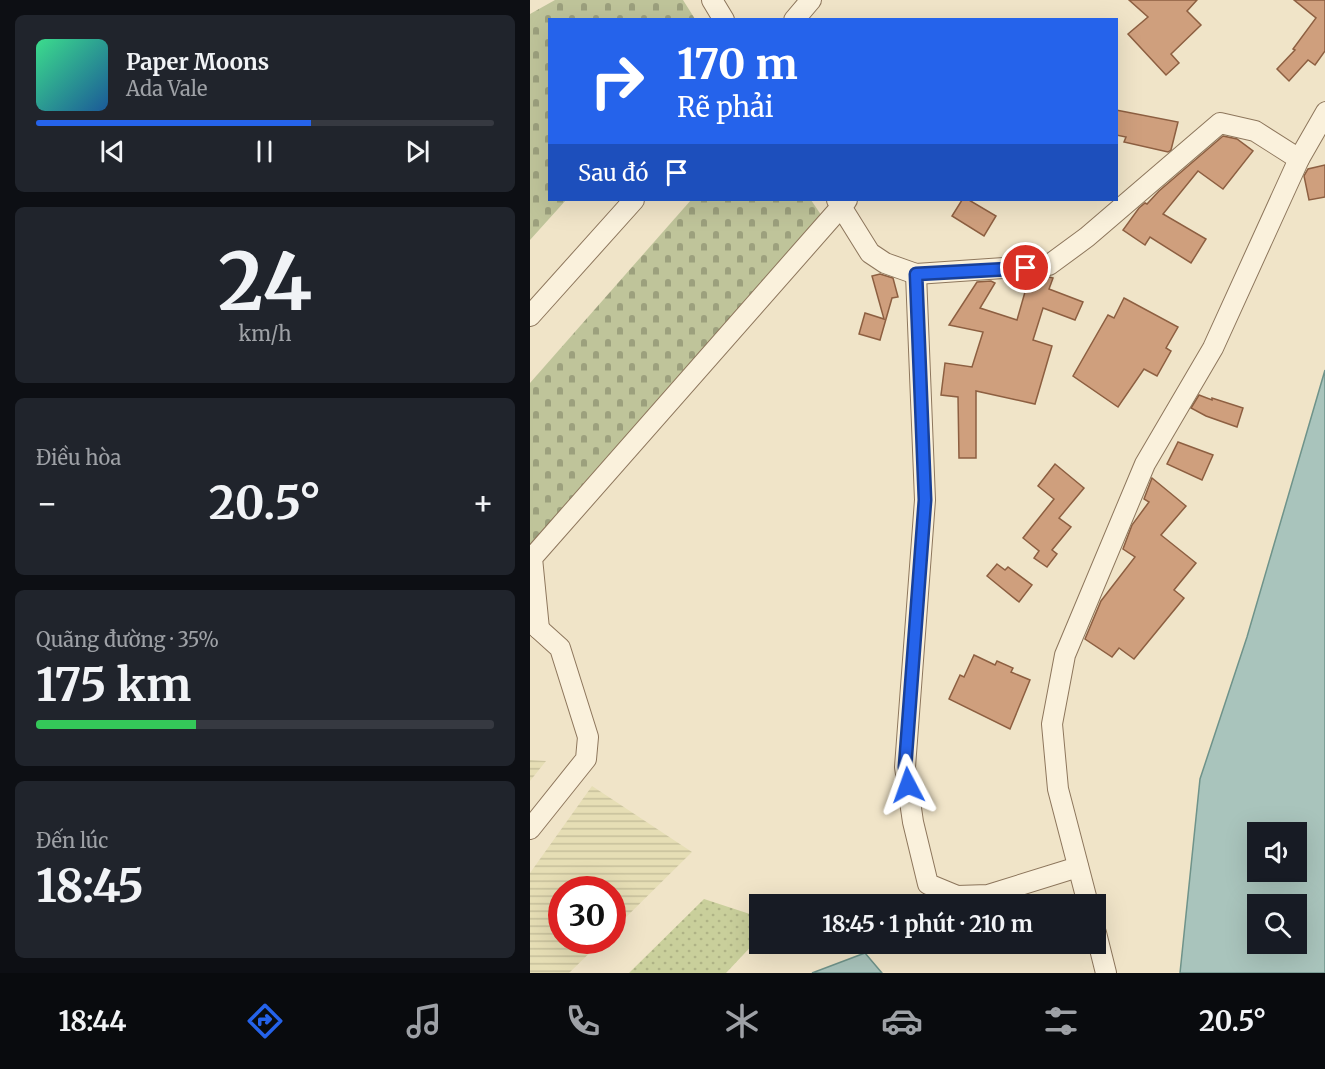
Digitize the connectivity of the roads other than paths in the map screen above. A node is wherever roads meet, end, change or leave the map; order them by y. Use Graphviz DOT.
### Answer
graph roads {
  1 [pos="712,0"];
  2 [pos="810,0"];
  3 [pos="723,18"];
  4 [pos="796,18"];
  5 [pos="1325,112"];
  6 [pos="1299,159"];
  7 [pos="633,201"];
  8 [pos="842,202"];
  9 [pos="916,274"];
  10 [pos="530,316"];
  11 [pos="535,625"];
  12 [pos="530,829"];
  13 [pos="1078,867"];
  14 [pos="1085,894"];
  15 [pos="1101,954"];
  16 [pos="1106,973"];
  1 -- 3 [label="street"];
  2 -- 4 [label="street"];
  5 -- 6 [label="street"];
  6 -- 9 [label="street"];
  6 -- 13 [label="street"];
  7 -- 10 [label="street"];
  8 -- 9 [label="street"];
  8 -- 11 [label="street"];
  9 -- 13 [label="street"];
  11 -- 12 [label="street"];
  13 -- 14 [label="street"];
  15 -- 16 [label="street"];
}
